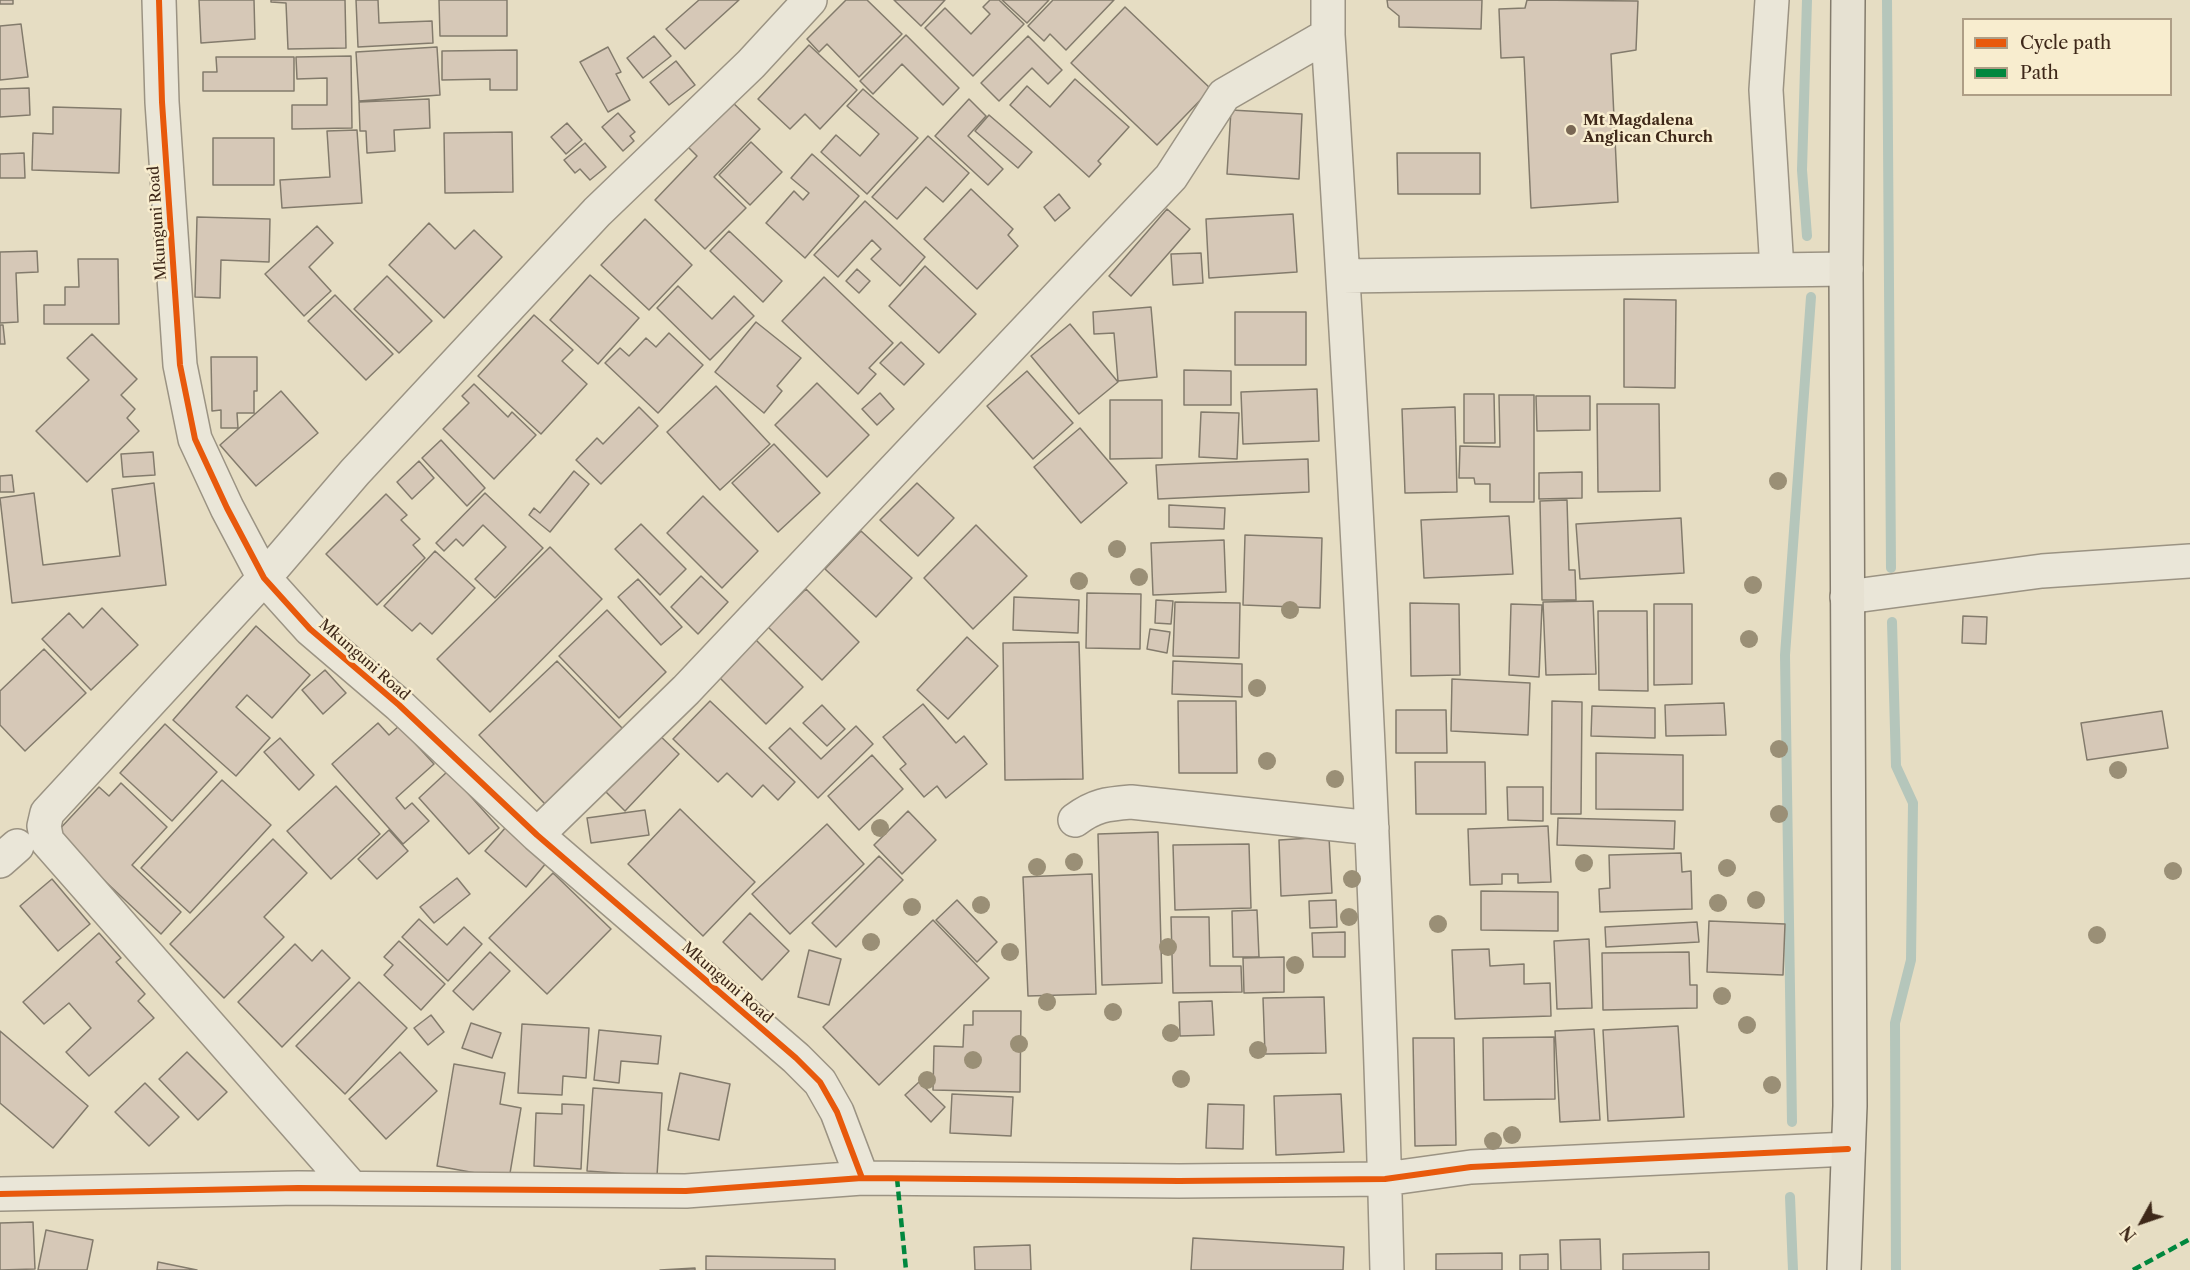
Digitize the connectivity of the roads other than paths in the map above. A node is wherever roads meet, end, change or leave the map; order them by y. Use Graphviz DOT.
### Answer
graph roads {
  1 [pos="159,0"];
  2 [pos="810,0"];
  3 [pos="1328,0"];
  4 [pos="1772,0"];
  5 [pos="1848,0"];
  6 [pos="1328,35"];
  7 [pos="1846,269"];
  8 [pos="1777,270"];
  9 [pos="1343,276"];
  10 [pos="2190,561"];
  11 [pos="264,578"];
  12 [pos="1847,597"];
  13 [pos="1076,820"];
  14 [pos="1372,828"];
  15 [pos="537,835"];
  16 [pos="1848,1149"];
  17 [pos="862,1178"];
  18 [pos="1385,1179"];
  19 [pos="352,1188"];
  20 [pos="0,1194"];
  21 [pos="1387,1270"];
  22 [pos="1844,1270"];
  1 -- 11 [label="street, Mkunguni Road"];
  2 -- 11 [label="street"];
  3 -- 6 [label="street"];
  4 -- 8 [label="street"];
  5 -- 7 [label="main road"];
  6 -- 9 [label="street"];
  6 -- 15 [label="street"];
  7 -- 8 [label="street"];
  7 -- 12 [label="main road"];
  8 -- 9 [label="street"];
  9 -- 14 [label="street"];
  10 -- 12 [label="street"];
  11 -- 15 [label="street, Mkunguni Road"];
  11 -- 19 [label="street"];
  12 -- 16 [label="main road"];
  13 -- 14 [label="street"];
  14 -- 18 [label="street"];
  15 -- 17 [label="street, Mkunguni Road"];
  16 -- 18 [label="street"];
  16 -- 22 [label="main road"];
  17 -- 18 [label="street"];
  17 -- 19 [label="street"];
  18 -- 21 [label="street"];
  19 -- 20 [label="street"];
}
